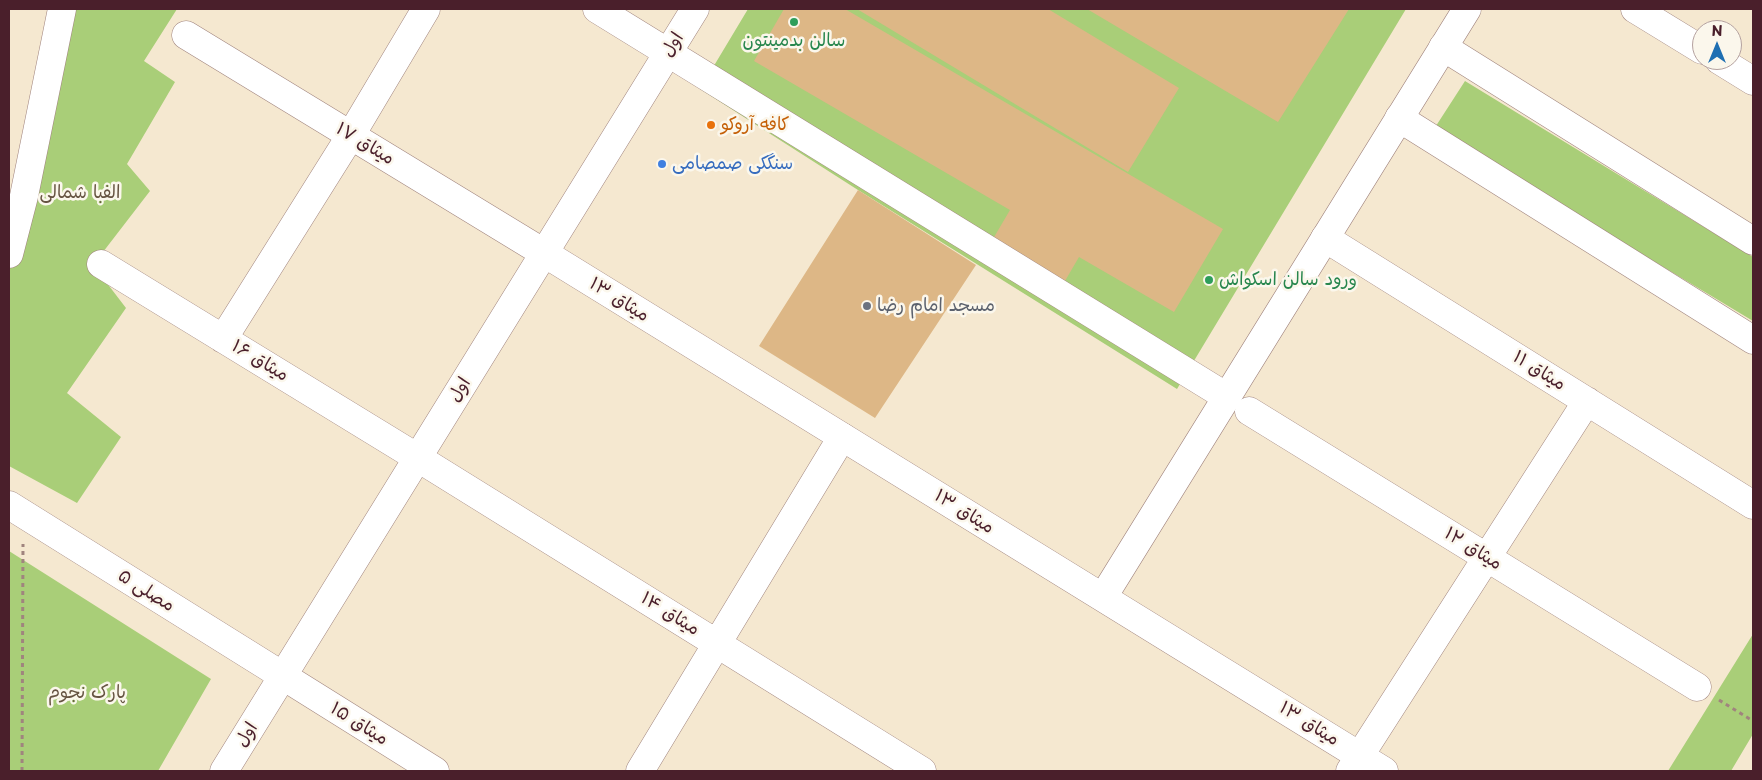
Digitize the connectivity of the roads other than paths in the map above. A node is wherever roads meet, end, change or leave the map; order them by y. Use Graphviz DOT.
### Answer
graph roads {
  1 [pos="62,9"];
  2 [pos="426,9"];
  3 [pos="597,9"];
  4 [pos="695,9"];
  5 [pos="1467,9"];
  6 [pos="1635,9"];
  7 [pos="186,35"];
  8 [pos="1692,44"];
  9 [pos="1443,47"];
  10 [pos="668,52"];
  11 [pos="1735,70"];
  12 [pos="1753,81"];
  13 [pos="1399,118"];
  14 [pos="351,135"];
  15 [pos="16,192"];
  16 [pos="1325,238"];
  17 [pos="1753,241"];
  18 [pos="9,254"];
  19 [pos="544,254"];
  20 [pos="101,264"];
  21 [pos="223,339"];
  22 [pos="1753,340"];
  23 [pos="1227,397"];
  24 [pos="1587,401"];
  25 [pos="1249,411"];
  26 [pos="842,437"];
  27 [pos="418,458"];
  28 [pos="1753,505"];
  29 [pos="16,509"];
  30 [pos="1487,557"];
  31 [pos="1102,597"];
  32 [pos="716,643"];
  33 [pos="283,676"];
  34 [pos="1697,687"];
  35 [pos="1355,763"];
  36 [pos="224,771"];
  37 [pos="434,771"];
  38 [pos="640,771"];
  39 [pos="922,771"];
  40 [pos="1384,771"];
  1 -- 15 [label="street"];
  2 -- 14 [label="street"];
  3 -- 10 [label="street"];
  4 -- 10 [label="street, اول"];
  5 -- 9 [label="street"];
  6 -- 8 [label="street"];
  7 -- 14 [label="street, میثاق ۱۷"];
  9 -- 13 [label="street"];
  9 -- 17 [label="street"];
  10 -- 19 [label="street, اول"];
  10 -- 23 [label="street"];
  11 -- 12 [label="street"];
  13 -- 16 [label="street"];
  13 -- 22 [label="street"];
  14 -- 19 [label="street, میثاق ۱۷"];
  14 -- 21 [label="street"];
  15 -- 18 [label="street"];
  16 -- 23 [label="street"];
  16 -- 24 [label="street, میثاق ۱۱"];
  19 -- 26 [label="street, میثاق ۱۳"];
  19 -- 27 [label="street, اول"];
  20 -- 21 [label="street, میثاق ۱۶"];
  21 -- 27 [label="street, میثاق ۱۶"];
  23 -- 31 [label="street"];
  24 -- 28 [label="street, میثاق ۱۱"];
  24 -- 30 [label="street"];
  25 -- 30 [label="street, میثاق ۱۲"];
  26 -- 31 [label="street, میثاق ۱۳"];
  26 -- 32 [label="street"];
  27 -- 32 [label="street, میثاق ۱۴"];
  27 -- 33 [label="street, اول"];
  29 -- 33 [label="street, مصلی ۵"];
  30 -- 34 [label="street, میثاق ۱۲"];
  30 -- 35 [label="street"];
  31 -- 35 [label="street, میثاق ۱۳"];
  32 -- 38 [label="street"];
  32 -- 39 [label="street, میثاق ۱۴"];
  33 -- 36 [label="street, اول"];
  33 -- 37 [label="street, میثاق ۱۵"];
  35 -- 40 [label="street, میثاق ۱۳"];
}
